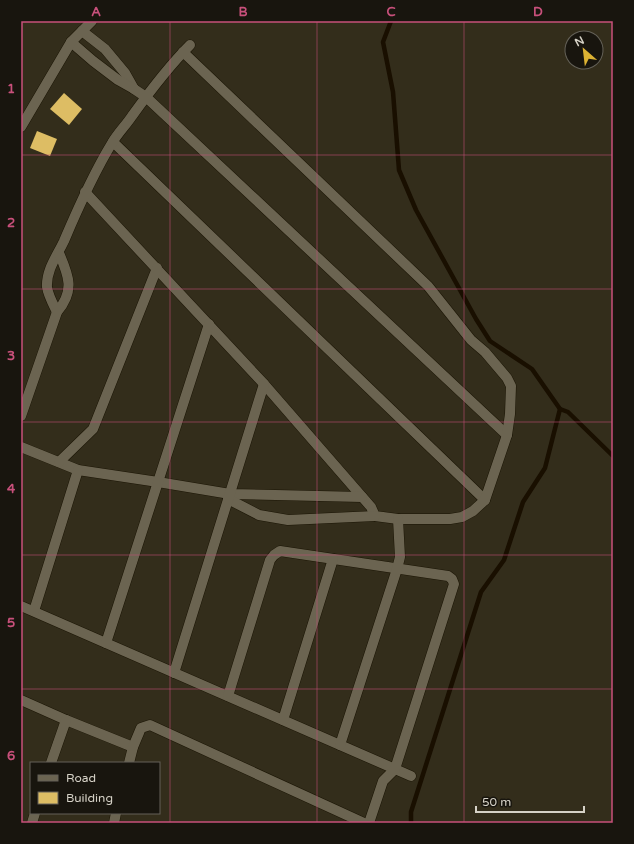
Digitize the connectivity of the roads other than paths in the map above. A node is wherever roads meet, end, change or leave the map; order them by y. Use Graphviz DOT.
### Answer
graph roads {
  1 [pos="92,21"];
  2 [pos="82,32"];
  3 [pos="71,42"];
  4 [pos="134,89"];
  5 [pos="146,97"];
  6 [pos="22,123"];
  7 [pos="113,142"];
  8 [pos="86,192"];
  9 [pos="58,253"];
  10 [pos="157,268"];
  11 [pos="57,312"];
  12 [pos="209,324"];
  13 [pos="264,384"];
  14 [pos="21,416"];
  15 [pos="507,435"];
  16 [pos="21,448"];
  17 [pos="59,462"];
  18 [pos="78,470"];
  19 [pos="158,482"];
  20 [pos="229,497"];
  21 [pos="362,497"];
  22 [pos="485,500"];
  23 [pos="375,516"];
  24 [pos="398,520"];
  25 [pos="333,559"];
  26 [pos="397,569"];
  27 [pos="21,606"];
  28 [pos="34,611"];
  29 [pos="106,643"];
  30 [pos="174,672"];
  31 [pos="228,696"];
  32 [pos="21,700"];
  33 [pos="66,720"];
  34 [pos="283,720"];
  35 [pos="340,745"];
  36 [pos="133,747"];
  37 [pos="52,762"];
  38 [pos="129,762"];
  39 [pos="395,769"];
  40 [pos="411,776"];
  41 [pos="364,823"];
  42 [pos="369,823"];
  1 -- 2 [label="street"];
  2 -- 3 [label="street"];
  2 -- 4 [label="street"];
  3 -- 4 [label="street"];
  3 -- 6 [label="street"];
  4 -- 5 [label="street"];
  5 -- 7 [label="street"];
  5 -- 15 [label="street"];
  5 -- 15 [label="street"];
  7 -- 8 [label="street"];
  7 -- 22 [label="street"];
  8 -- 9 [label="street"];
  8 -- 10 [label="street"];
  9 -- 11 [label="street"];
  9 -- 11 [label="street"];
  10 -- 12 [label="street"];
  10 -- 17 [label="street"];
  11 -- 14 [label="street"];
  12 -- 13 [label="street"];
  12 -- 19 [label="street"];
  13 -- 20 [label="street"];
  13 -- 21 [label="street"];
  15 -- 22 [label="street"];
  16 -- 17 [label="street"];
  17 -- 18 [label="street"];
  18 -- 19 [label="street"];
  18 -- 28 [label="street"];
  19 -- 20 [label="street"];
  19 -- 29 [label="street"];
  20 -- 21 [label="street"];
  20 -- 23 [label="street"];
  20 -- 30 [label="street"];
  21 -- 23 [label="street"];
  22 -- 24 [label="street"];
  23 -- 24 [label="street"];
  24 -- 26 [label="street"];
  25 -- 26 [label="street"];
  25 -- 31 [label="street"];
  25 -- 34 [label="street"];
  26 -- 35 [label="street"];
  26 -- 39 [label="street"];
  27 -- 28 [label="street"];
  28 -- 29 [label="street"];
  29 -- 30 [label="street"];
  30 -- 31 [label="street"];
  31 -- 34 [label="street"];
  32 -- 33 [label="street"];
  33 -- 36 [label="street"];
  33 -- 37 [label="street"];
  34 -- 35 [label="street"];
  35 -- 39 [label="street"];
  36 -- 38 [label="street"];
  36 -- 41 [label="street"];
  39 -- 40 [label="street"];
  39 -- 42 [label="street"];
}
